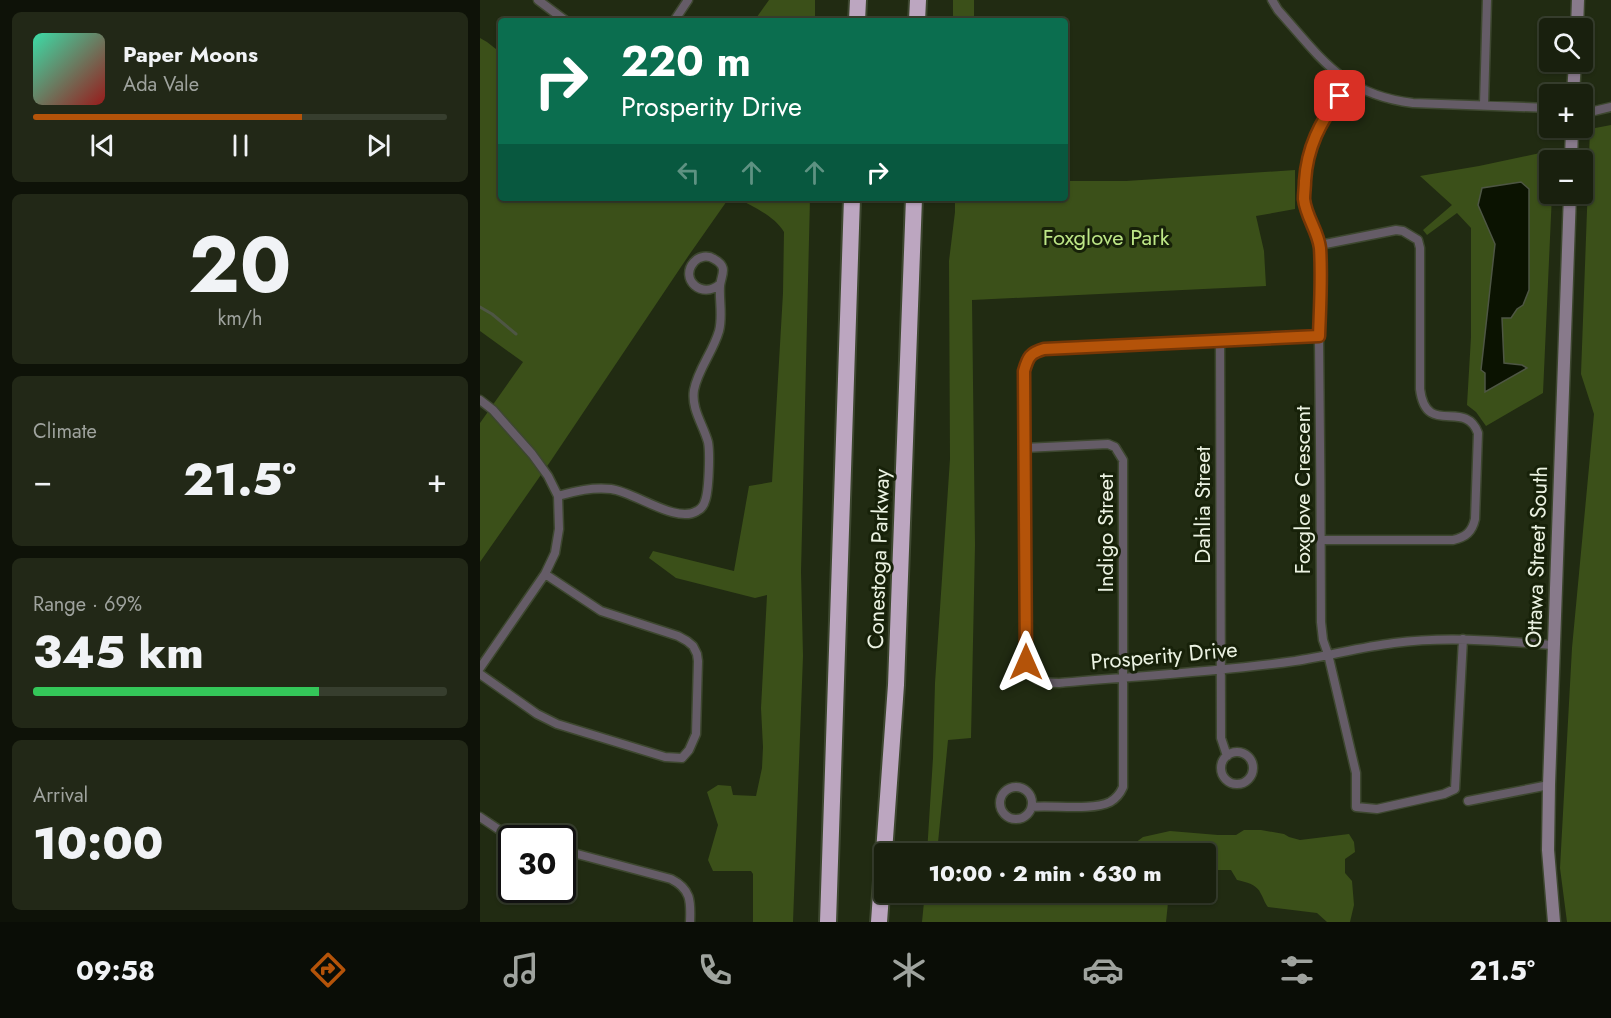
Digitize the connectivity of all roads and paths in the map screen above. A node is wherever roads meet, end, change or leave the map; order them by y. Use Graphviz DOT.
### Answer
graph roads {
  1 [pos="538,0"];
  2 [pos="688,0"];
  3 [pos="858,0"];
  4 [pos="918,0"];
  5 [pos="1272,0"];
  6 [pos="1487,0"];
  7 [pos="1578,0"];
  8 [pos="562,18"];
  9 [pos="676,18"];
  10 [pos="857,18"];
  11 [pos="917,18"];
  12 [pos="1577,18"];
  13 [pos="1350,83"];
  14 [pos="1484,104"];
  15 [pos="1539,107"];
  16 [pos="1611,107"];
  17 [pos="1593,111"];
  18 [pos="852,201"];
  19 [pos="914,201"];
  20 [pos="1570,204"];
  21 [pos="1320,245"];
  22 [pos="720,284"];
  23 [pos="1319,336"];
  24 [pos="1220,340"];
  25 [pos="480,400"];
  26 [pos="1024,448"];
  27 [pos="558,496"];
  28 [pos="1321,540"];
  29 [pos="545,574"];
  30 [pos="1462,639"];
  31 [pos="1553,645"];
  32 [pos="1328,654"];
  33 [pos="480,668"];
  34 [pos="1220,669"];
  35 [pos="480,674"];
  36 [pos="1123,677"];
  37 [pos="1227,756"];
  38 [pos="1549,785"];
  39 [pos="1468,801"];
  40 [pos="1032,807"];
  41 [pos="480,817"];
  42 [pos="498,829"];
  43 [pos="576,854"];
  44 [pos="690,922"];
  45 [pos="828,922"];
  46 [pos="879,922"];
  47 [pos="1554,922"];
  1 -- 8 [label="street"];
  2 -- 9 [label="street"];
  3 -- 10 [label="highway"];
  4 -- 11 [label="highway"];
  5 -- 13 [label="street"];
  6 -- 14 [label="street"];
  7 -- 12 [label="main road"];
  13 -- 14 [label="street"];
  13 -- 21 [label="street, Foxglove Crescent"];
  14 -- 15 [label="street"];
  16 -- 17 [label="street"];
  18 -- 45 [label="highway, Conestoga Parkway"];
  19 -- 46 [label="highway, Conestoga Parkway"];
  20 -- 31 [label="main road, Ottawa Street South"];
  21 -- 23 [label="street, Foxglove Crescent"];
  21 -- 28 [label="street"];
  22 -- 22 [label="street"];
  22 -- 27 [label="street"];
  23 -- 24 [label="street, Prosperity Drive"];
  23 -- 28 [label="street, Foxglove Crescent"];
  24 -- 26 [label="street, Prosperity Drive"];
  24 -- 34 [label="street, Dahlia Street"];
  25 -- 27 [label="street"];
  26 -- 36 [label="street, Prosperity Drive"];
  26 -- 36 [label="street, Indigo Street"];
  27 -- 29 [label="street"];
  28 -- 32 [label="street, Foxglove Crescent"];
  29 -- 33 [label="street"];
  29 -- 35 [label="street"];
  30 -- 31 [label="street, Prosperity Drive"];
  30 -- 32 [label="street, Prosperity Drive"];
  30 -- 32 [label="street, Foxglove Crescent"];
  31 -- 38 [label="main road, Ottawa Street South"];
  32 -- 34 [label="street, Prosperity Drive"];
  34 -- 36 [label="street, Prosperity Drive"];
  34 -- 37 [label="street, Dahlia Street"];
  36 -- 40 [label="street, Indigo Street"];
  38 -- 39 [label="street"];
  38 -- 47 [label="main road, Ottawa Street South"];
  41 -- 42 [label="street"];
  43 -- 44 [label="street"];
}
